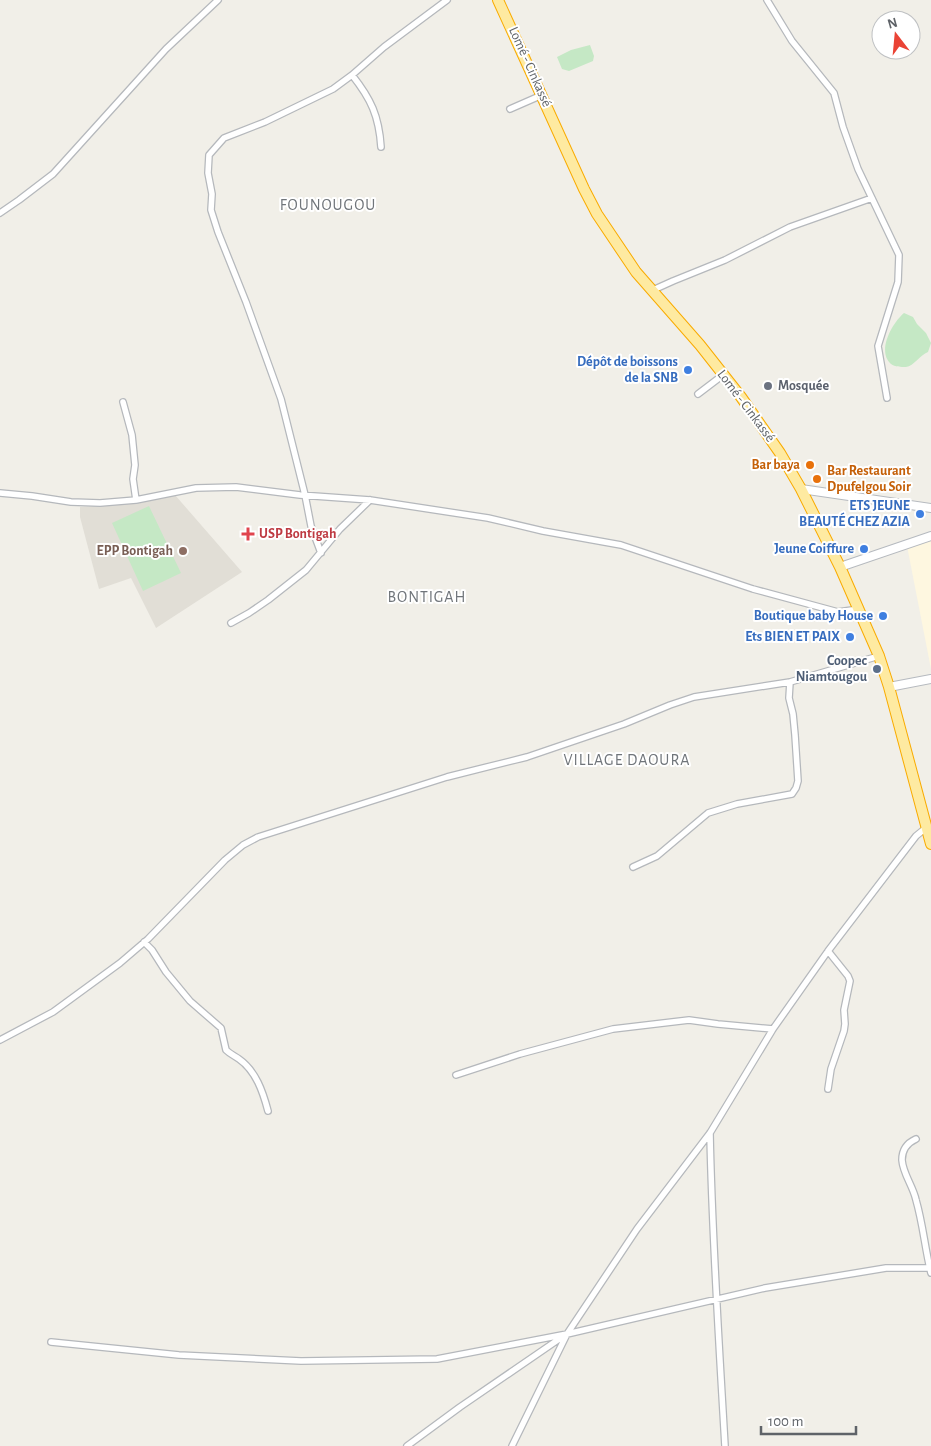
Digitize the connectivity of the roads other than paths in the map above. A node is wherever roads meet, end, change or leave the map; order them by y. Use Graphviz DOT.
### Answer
graph roads {
  1 [pos="218,0"];
  2 [pos="447,0"];
  3 [pos="498,0"];
  4 [pos="767,0"];
  5 [pos="352,75"];
  6 [pos="542,95"];
  7 [pos="510,109"];
  8 [pos="381,147"];
  9 [pos="872,198"];
  10 [pos="0,212"];
  11 [pos="653,290"];
  12 [pos="723,375"];
  13 [pos="698,394"];
  14 [pos="887,398"];
  15 [pos="123,402"];
  16 [pos="801,489"];
  17 [pos="0,493"];
  18 [pos="305,495"];
  19 [pos="136,500"];
  20 [pos="370,500"];
  21 [pos="931,508"];
  22 [pos="931,536"];
  23 [pos="320,552"];
  24 [pos="840,567"];
  25 [pos="859,610"];
  26 [pos="230,623"];
  27 [pos="879,656"];
  28 [pos="931,679"];
  29 [pos="790,682"];
  30 [pos="889,686"];
  31 [pos="928,826"];
  32 [pos="931,844"];
  33 [pos="633,867"];
  34 [pos="144,942"];
  35 [pos="828,952"];
  36 [pos="773,1029"];
  37 [pos="0,1040"];
  38 [pos="456,1075"];
  39 [pos="828,1089"];
  40 [pos="268,1110"];
  41 [pos="710,1133"];
  42 [pos="916,1139"];
  43 [pos="931,1269"];
  44 [pos="716,1300"];
  45 [pos="567,1334"];
  46 [pos="51,1342"];
  47 [pos="407,1446"];
  48 [pos="512,1446"];
  49 [pos="725,1446"];
  1 -- 10 [label="street"];
  2 -- 5 [label="street"];
  3 -- 6 [label="highway, Lomé - Cinkassé"];
  4 -- 9 [label="street"];
  5 -- 8 [label="street"];
  5 -- 18 [label="street"];
  6 -- 7 [label="street"];
  6 -- 11 [label="highway, Lomé - Cinkassé"];
  9 -- 11 [label="street"];
  9 -- 14 [label="street"];
  11 -- 12 [label="highway, Lomé - Cinkassé"];
  12 -- 13 [label="street"];
  12 -- 16 [label="highway, Lomé - Cinkassé"];
  15 -- 19 [label="street"];
  16 -- 21 [label="main road"];
  16 -- 24 [label="highway, Lomé - Cinkassé"];
  17 -- 19 [label="street"];
  18 -- 19 [label="street"];
  18 -- 20 [label="street"];
  18 -- 23 [label="street"];
  20 -- 23 [label="street"];
  20 -- 25 [label="street"];
  22 -- 24 [label="main road"];
  23 -- 26 [label="street"];
  24 -- 25 [label="highway, Lomé - Cinkassé"];
  25 -- 27 [label="highway, Lomé - Cinkassé"];
  27 -- 29 [label="street"];
  27 -- 30 [label="highway, Lomé - Cinkassé"];
  28 -- 30 [label="main road"];
  29 -- 33 [label="street"];
  29 -- 34 [label="street"];
  30 -- 31 [label="highway, Lomé - Cinkassé"];
  31 -- 32 [label="highway, Lomé - Cinkassé"];
  31 -- 35 [label="street"];
  34 -- 37 [label="street"];
  34 -- 40 [label="street"];
  35 -- 36 [label="street"];
  35 -- 39 [label="street"];
  36 -- 38 [label="street"];
  36 -- 41 [label="street"];
  41 -- 44 [label="street"];
  41 -- 45 [label="street"];
  42 -- 43 [label="street"];
  43 -- 44 [label="street"];
  44 -- 45 [label="street"];
  44 -- 49 [label="street"];
  45 -- 46 [label="street"];
  45 -- 47 [label="street"];
  45 -- 48 [label="street"];
}
